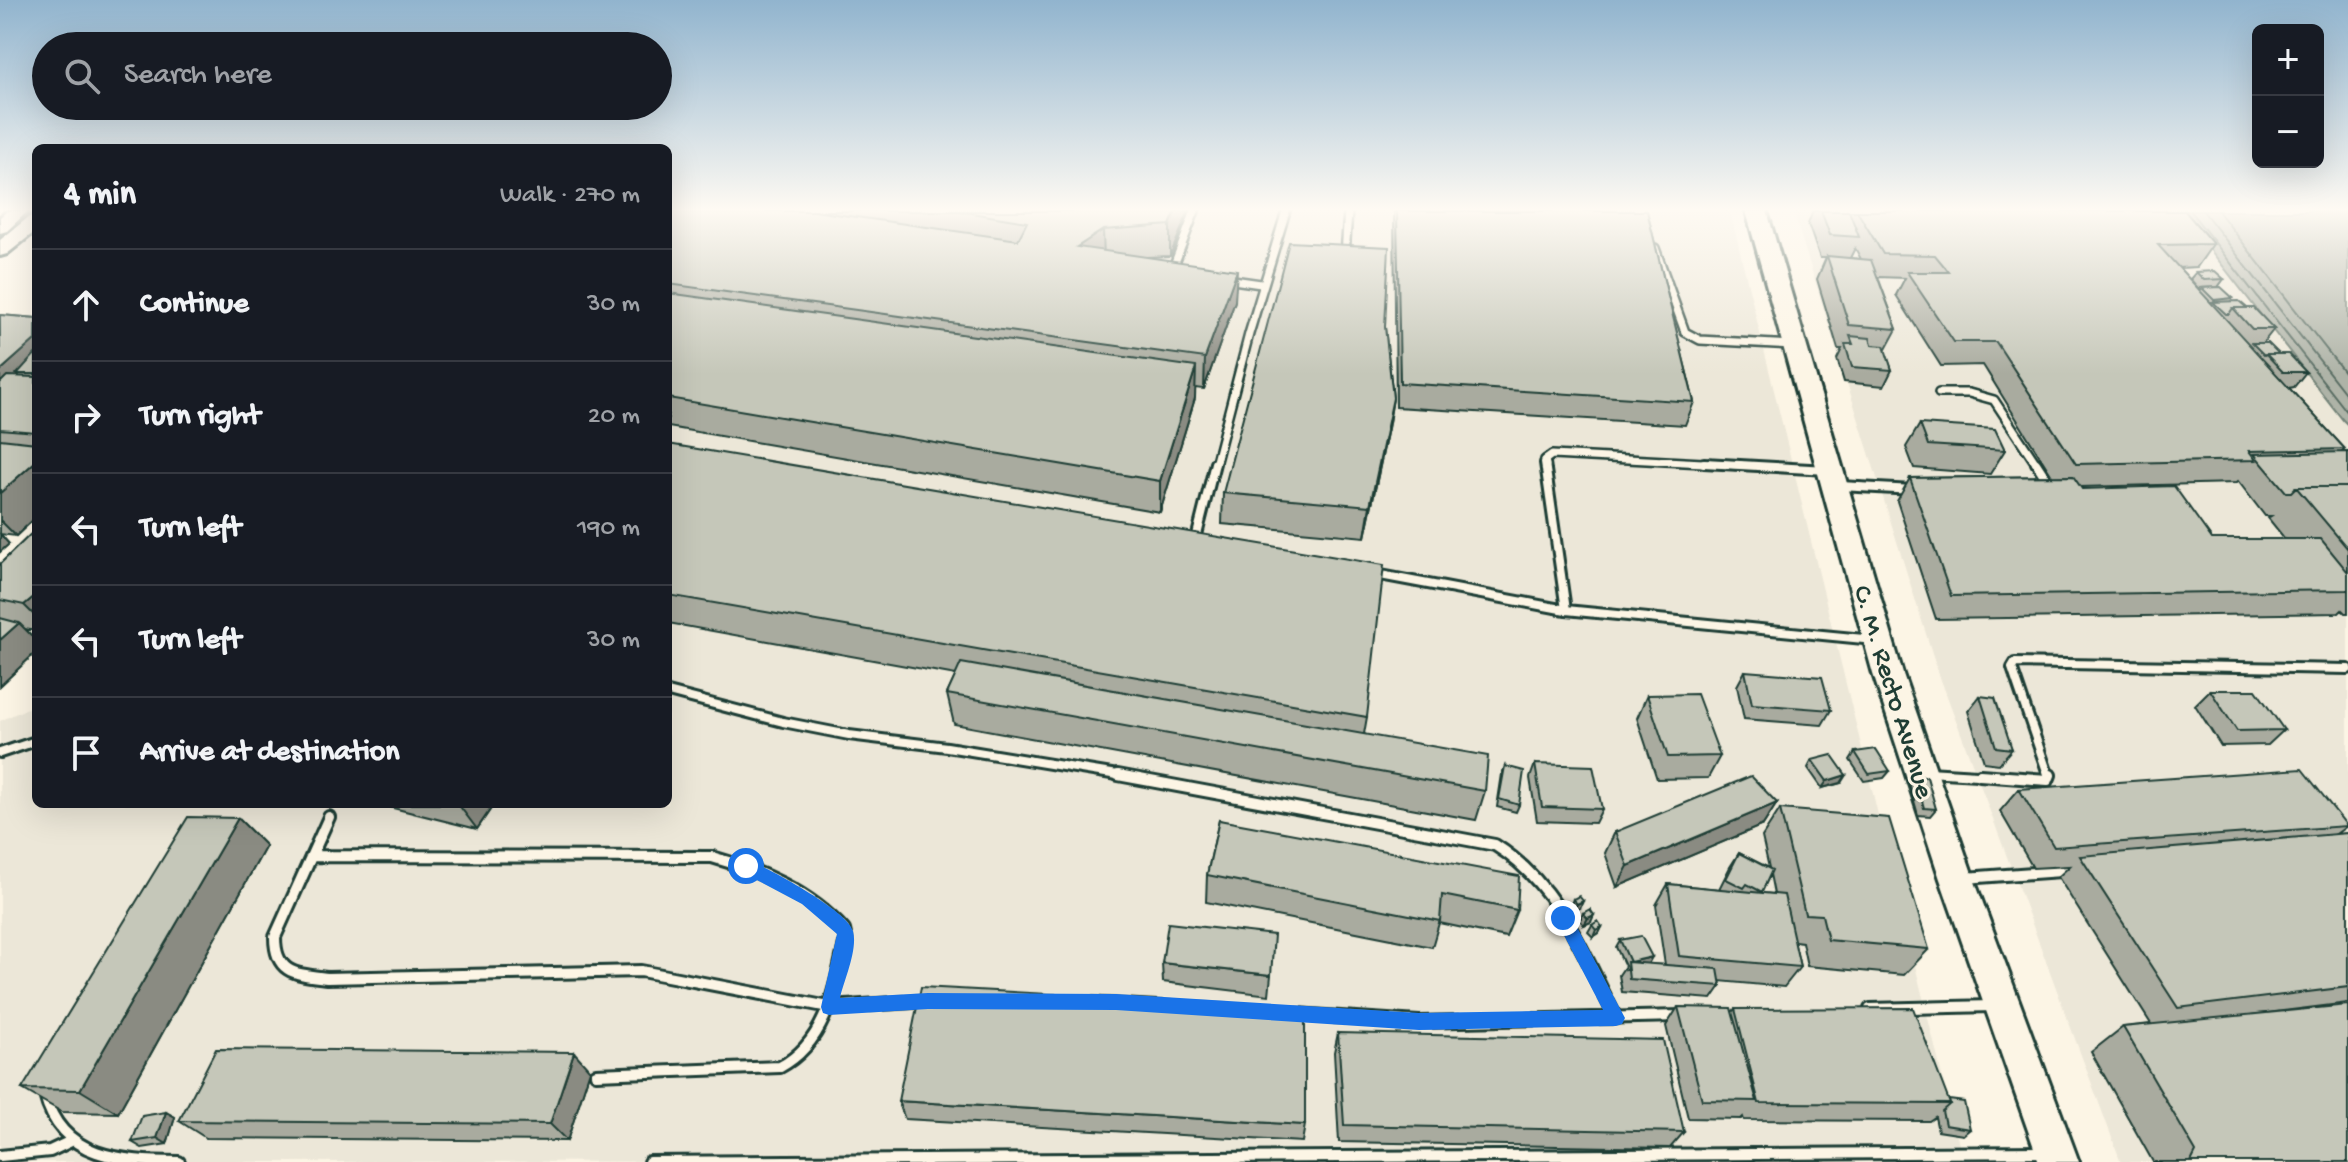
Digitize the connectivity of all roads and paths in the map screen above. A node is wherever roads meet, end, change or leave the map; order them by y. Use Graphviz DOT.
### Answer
graph roads {
  1 [pos="1173,265"];
  2 [pos="1267,265"];
  3 [pos="1662,265"];
  4 [pos="1771,265"];
  5 [pos="1158,270"];
  6 [pos="1171,271"];
  7 [pos="1186,274"];
  8 [pos="1216,278"];
  9 [pos="1261,284"];
  10 [pos="1794,345"];
  11 [pos="1939,393"];
  12 [pos="1833,478"];
  13 [pos="1923,490"];
  14 [pos="2045,493"];
  15 [pos="1180,537"];
  16 [pos="1196,539"];
  17 [pos="1211,542"];
  18 [pos="1366,572"];
  19 [pos="1566,610"];
  20 [pos="1879,640"];
  21 [pos="2348,669"];
  22 [pos="672,693"];
  23 [pos="32,742"];
  24 [pos="0,753"];
  25 [pos="1920,771"];
  26 [pos="329,817"];
  27 [pos="312,856"];
  28 [pos="2082,869"];
  29 [pos="1957,879"];
  30 [pos="944,1001"];
  31 [pos="2001,1005"];
  32 [pos="829,1007"];
  33 [pos="1851,1009"];
  34 [pos="1283,1013"];
  35 [pos="1695,1015"];
  36 [pos="1616,1018"];
  37 [pos="596,1074"];
  38 [pos="46,1078"];
  39 [pos="71,1141"];
  40 [pos="0,1156"];
  41 [pos="2058,1157"];
  42 [pos="179,1162"];
  43 [pos="649,1162"];
  44 [pos="759,1162"];
  1 -- 6 [label="lane"];
  2 -- 9 [label="lane"];
  3 -- 10 [label="lane"];
  4 -- 10 [label="highway, C. M. Recto Avenue"];
  5 -- 6 [label="lane"];
  6 -- 7 [label="lane"];
  8 -- 9 [label="lane"];
  9 -- 16 [label="lane"];
  10 -- 12 [label="highway, C. M. Recto Avenue"];
  11 -- 14 [label="lane"];
  12 -- 13 [label="lane"];
  12 -- 19 [label="lane"];
  12 -- 20 [label="highway, C. M. Recto Avenue"];
  15 -- 16 [label="lane"];
  16 -- 17 [label="lane"];
  18 -- 19 [label="lane"];
  19 -- 20 [label="lane"];
  20 -- 25 [label="highway, C. M. Recto Avenue"];
  21 -- 25 [label="lane"];
  22 -- 36 [label="lane"];
  23 -- 24 [label="lane"];
  25 -- 29 [label="highway, C. M. Recto Avenue"];
  26 -- 27 [label="lane"];
  27 -- 32 [label="lane"];
  27 -- 32 [label="lane"];
  28 -- 29 [label="lane"];
  29 -- 31 [label="highway, C. M. Recto Avenue"];
  30 -- 32 [label="lane"];
  31 -- 33 [label="lane"];
  31 -- 41 [label="highway, C. M. Recto Avenue"];
  32 -- 37 [label="lane"];
  34 -- 36 [label="lane"];
  35 -- 36 [label="lane"];
  38 -- 39 [label="lane"];
  39 -- 40 [label="lane"];
  39 -- 42 [label="lane"];
  41 -- 44 [label="lane"];
  43 -- 44 [label="lane"];
}
